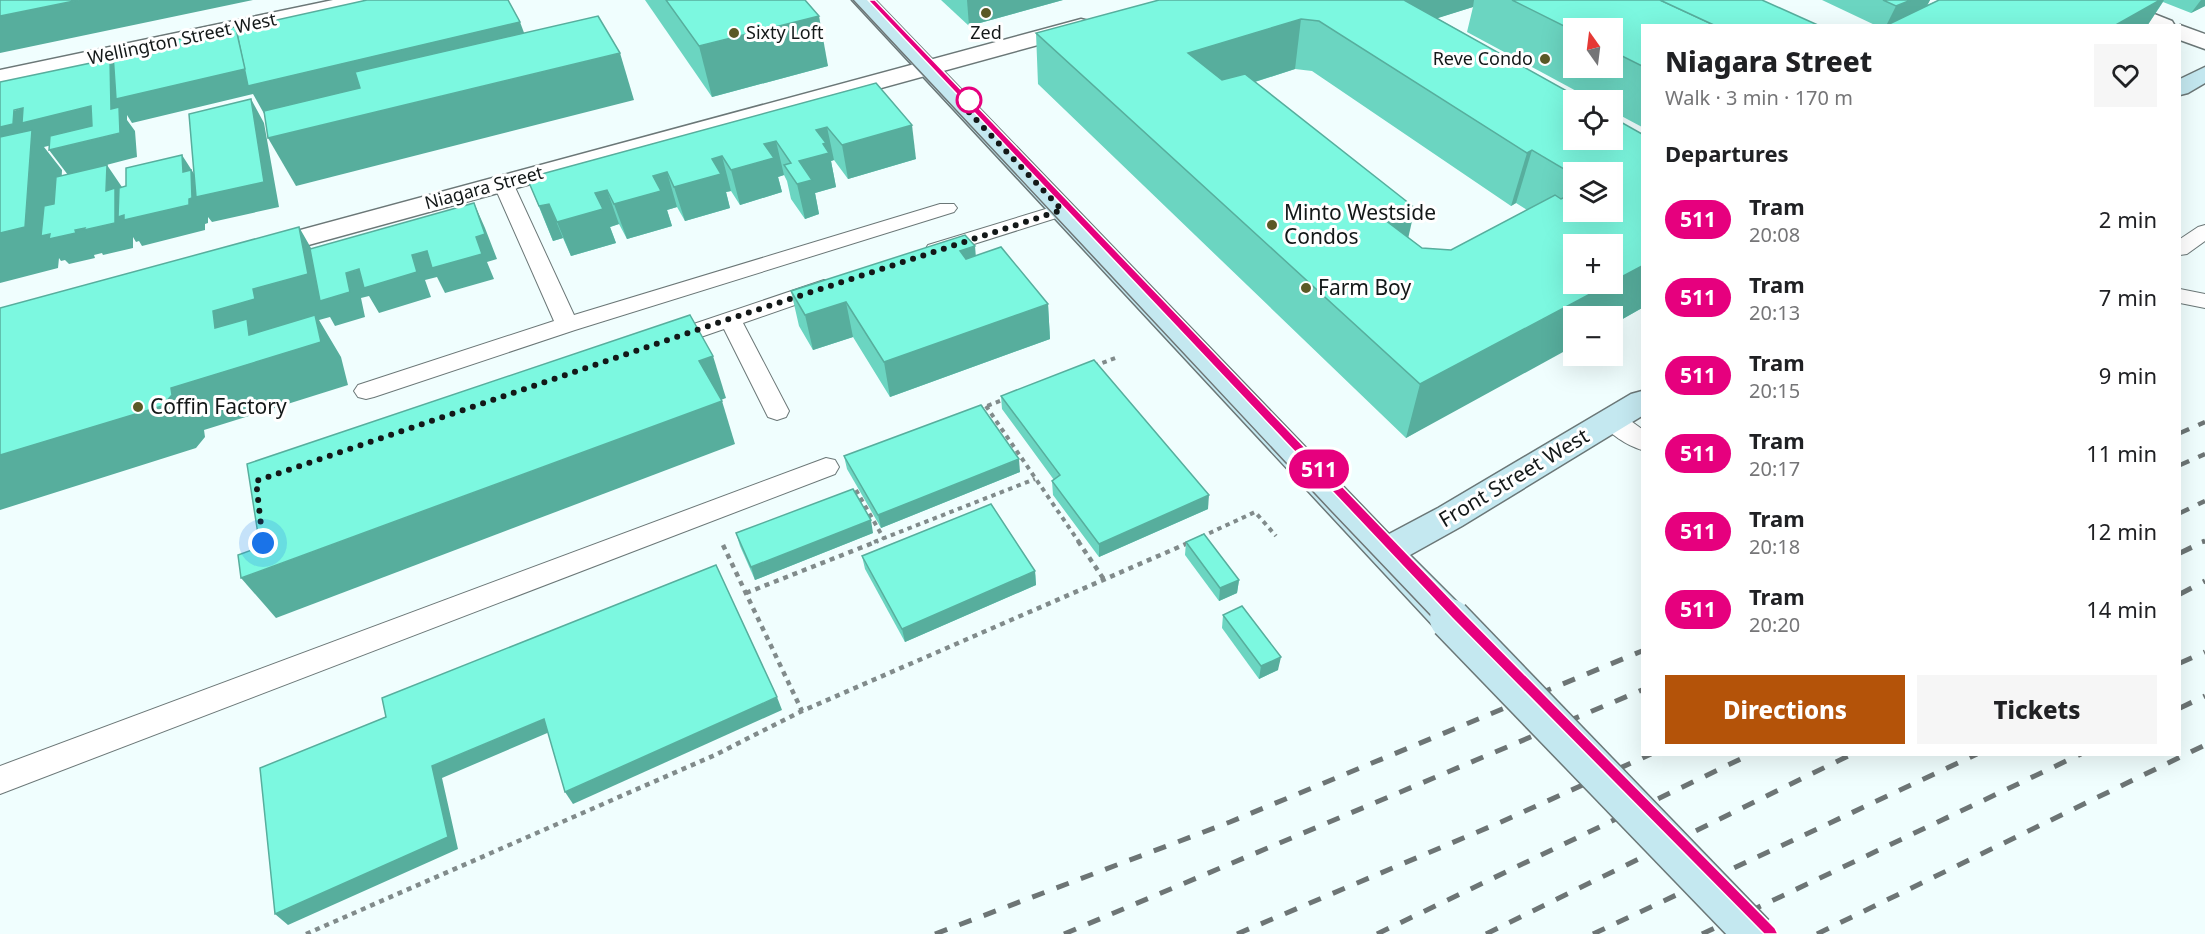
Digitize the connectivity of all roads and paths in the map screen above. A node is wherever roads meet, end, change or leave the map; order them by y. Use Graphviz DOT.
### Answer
graph roads {
  1 [pos="363,0"];
  2 [pos="863,0"];
  3 [pos="2101,0"];
  4 [pos="1098,21"];
  5 [pos="2159,24"];
  6 [pos="2181,32"];
  7 [pos="2205,42"];
  8 [pos="927,68"];
  9 [pos="2205,74"];
  10 [pos="0,77"];
  11 [pos="2181,87"];
  12 [pos="502,183"];
  13 [pos="947,208"];
  14 [pos="1062,210"];
  15 [pos="2205,231"];
  16 [pos="2181,248"];
  17 [pos="240,255"];
  18 [pos="919,256"];
  19 [pos="841,282"];
  20 [pos="2181,296"];
  21 [pos="2205,301"];
  22 [pos="729,319"];
  23 [pos="567,325"];
  24 [pos="651,346"];
  25 [pos="1119,357"];
  26 [pos="1085,369"];
  27 [pos="366,391"];
  28 [pos="1008,398"];
  29 [pos="1641,403"];
  30 [pos="986,406"];
  31 [pos="976,410"];
  32 [pos="777,411"];
  33 [pos="1612,420"];
  34 [pos="1641,440"];
  35 [pos="826,467"];
  36 [pos="1035,479"];
  37 [pos="707,512"];
  38 [pos="1276,536"];
  39 [pos="884,539"];
  40 [pos="1384,552"];
  41 [pos="1106,581"];
  42 [pos="746,593"];
  43 [pos="802,711"];
  44 [pos="0,780"];
  45 [pos="306,934"];
  46 [pos="1754,934"];
  1 -- 10 [label="street, Wellington Street West"];
  2 -- 8 [label="main road"];
  3 -- 5 [label="street"];
  4 -- 8 [label="street, Niagara Street"];
  6 -- 7 [label="street"];
  8 -- 12 [label="street, Niagara Street"];
  8 -- 14 [label="main road"];
  9 -- 11 [label="main road"];
  12 -- 17 [label="street, Niagara Street"];
  12 -- 23 [label="lane"];
  13 -- 23 [label="lane"];
  14 -- 18 [label="lane"];
  14 -- 40 [label="main road"];
  15 -- 16 [label="lane"];
  19 -- 22 [label="lane"];
  20 -- 21 [label="lane"];
  22 -- 24 [label="lane"];
  22 -- 32 [label="lane"];
  23 -- 27 [label="lane"];
  25 -- 26 [label="path"];
  28 -- 30 [label="path"];
  29 -- 33 [label="main road, Front Street West"];
  30 -- 31 [label="path"];
  30 -- 36 [label="path"];
  33 -- 34 [label="lane"];
  33 -- 40 [label="main road, Front Street West"];
  35 -- 37 [label="lane"];
  35 -- 39 [label="path"];
  36 -- 39 [label="path"];
  36 -- 41 [label="path"];
  37 -- 42 [label="path"];
  37 -- 44 [label="lane"];
  38 -- 41 [label="path"];
  39 -- 42 [label="path"];
  40 -- 46 [label="main road, bridge"];
  41 -- 43 [label="path"];
  42 -- 43 [label="path"];
  43 -- 45 [label="path"];
}
